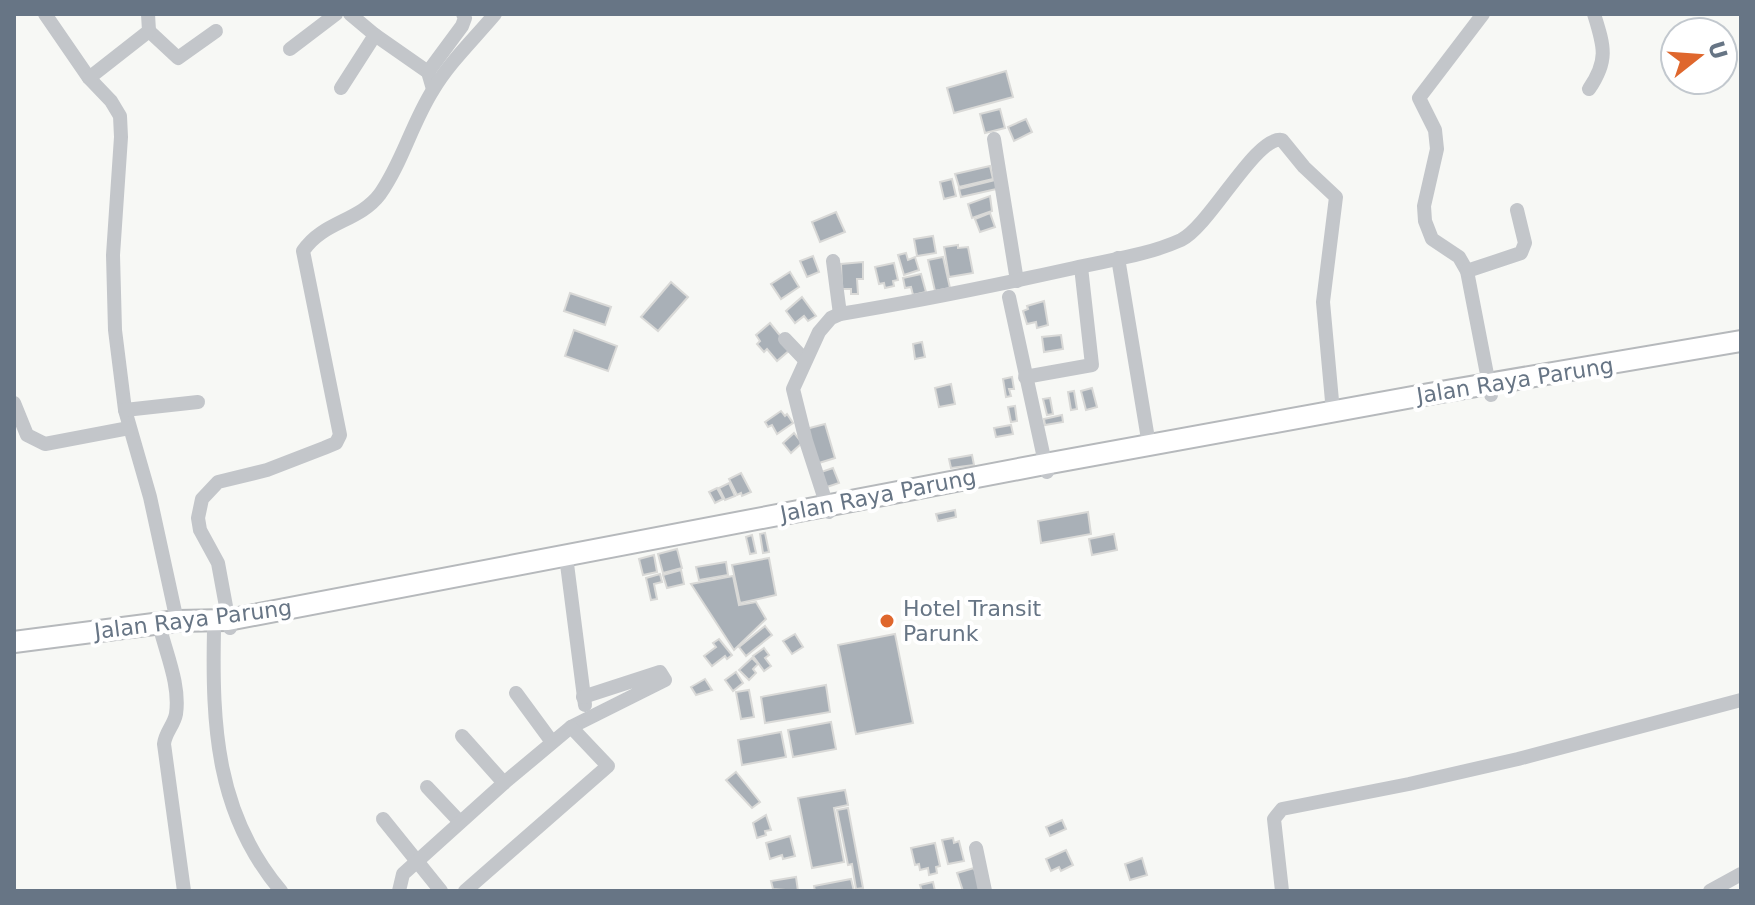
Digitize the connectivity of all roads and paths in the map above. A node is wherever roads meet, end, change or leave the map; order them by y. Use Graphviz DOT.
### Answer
graph roads {
  1 [pos="45,14"];
  2 [pos="148,14"];
  3 [pos="336,14"];
  4 [pos="350,14"];
  5 [pos="463,14"];
  6 [pos="495,14"];
  7 [pos="1483,14"];
  8 [pos="1594,14"];
  9 [pos="149,31"];
  10 [pos="216,31"];
  11 [pos="375,35"];
  12 [pos="290,49"];
  13 [pos="428,72"];
  14 [pos="89,78"];
  15 [pos="341,88"];
  16 [pos="433,89"];
  17 [pos="1589,89"];
  18 [pos="994,139"];
  19 [pos="1517,210"];
  20 [pos="1118,258"];
  21 [pos="833,261"];
  22 [pos="1081,267"];
  23 [pos="1467,271"];
  24 [pos="1017,281"];
  25 [pos="1009,297"];
  26 [pos="840,314"];
  27 [pos="785,339"];
  28 [pos="1741,341"];
  29 [pos="1741,352"];
  30 [pos="805,360"];
  31 [pos="1025,377"];
  32 [pos="1491,389"];
  33 [pos="198,402"];
  34 [pos="14,403"];
  35 [pos="125,410"];
  36 [pos="1333,412"];
  37 [pos="129,428"];
  38 [pos="1149,445"];
  39 [pos="1046,468"];
  40 [pos="829,508"];
  41 [pos="567,564"];
  42 [pos="169,626"];
  43 [pos="224,626"];
  44 [pos="14,642"];
  45 [pos="14,651"];
  46 [pos="516,693"];
  47 [pos="583,697"];
  48 [pos="1741,700"];
  49 [pos="587,718"];
  50 [pos="571,727"];
  51 [pos="462,736"];
  52 [pos="552,742"];
  53 [pos="504,783"];
  54 [pos="427,787"];
  55 [pos="383,819"];
  56 [pos="460,822"];
  57 [pos="976,848"];
  58 [pos="417,863"];
  59 [pos="1741,874"];
  60 [pos="184,891"];
  61 [pos="281,891"];
  62 [pos="399,891"];
  63 [pos="441,891"];
  64 [pos="465,891"];
  65 [pos="985,891"];
  66 [pos="1282,891"];
  67 [pos="1710,891"];
  1 -- 14 [label="street"];
  2 -- 9 [label="street"];
  3 -- 12 [label="street"];
  4 -- 11 [label="street"];
  5 -- 13 [label="street"];
  6 -- 16 [label="street"];
  7 -- 23 [label="street"];
  8 -- 17 [label="street"];
  9 -- 10 [label="street"];
  9 -- 14 [label="street"];
  11 -- 13 [label="street"];
  11 -- 15 [label="street"];
  13 -- 16 [label="street"];
  14 -- 35 [label="street"];
  16 -- 43 [label="street"];
  18 -- 24 [label="street"];
  19 -- 23 [label="street"];
  20 -- 22 [label="street"];
  20 -- 36 [label="street"];
  20 -- 38 [label="street"];
  21 -- 26 [label="street"];
  22 -- 24 [label="street"];
  22 -- 31 [label="street"];
  23 -- 32 [label="street"];
  24 -- 26 [label="street"];
  25 -- 31 [label="street"];
  26 -- 30 [label="street"];
  27 -- 30 [label="street"];
  28 -- 32 [label="highway, Jalan Raya Parung"];
  29 -- 32 [label="highway, Jalan Raya Parung"];
  30 -- 40 [label="street"];
  31 -- 39 [label="street"];
  32 -- 36 [label="highway, Jalan Raya Parung"];
  32 -- 39 [label="highway, Jalan Raya Parung"];
  33 -- 35 [label="street"];
  34 -- 37 [label="street"];
  35 -- 37 [label="street"];
  36 -- 38 [label="highway, Jalan Raya Parung"];
  37 -- 42 [label="street"];
  38 -- 39 [label="highway, Jalan Raya Parung"];
  39 -- 40 [label="highway, Jalan Raya Parung"];
  40 -- 41 [label="highway, Jalan Raya Parung"];
  40 -- 43 [label="highway, Jalan Raya Parung"];
  41 -- 43 [label="highway, Jalan Raya Parung"];
  41 -- 47 [label="street"];
  42 -- 43 [label="highway, Jalan Raya Parung"];
  42 -- 44 [label="highway, Jalan Raya Parung"];
  42 -- 45 [label="highway, Jalan Raya Parung"];
  42 -- 60 [label="street"];
  43 -- 61 [label="street"];
  46 -- 52 [label="street"];
  47 -- 49 [label="street"];
  47 -- 49 [label="street"];
  48 -- 66 [label="street"];
  49 -- 50 [label="street"];
  50 -- 52 [label="street"];
  50 -- 64 [label="street"];
  51 -- 53 [label="street"];
  52 -- 53 [label="street"];
  53 -- 56 [label="street"];
  54 -- 56 [label="street"];
  55 -- 58 [label="street"];
  56 -- 58 [label="street"];
  57 -- 65 [label="street"];
  58 -- 62 [label="street"];
  58 -- 63 [label="street"];
  59 -- 67 [label="street"];
}
